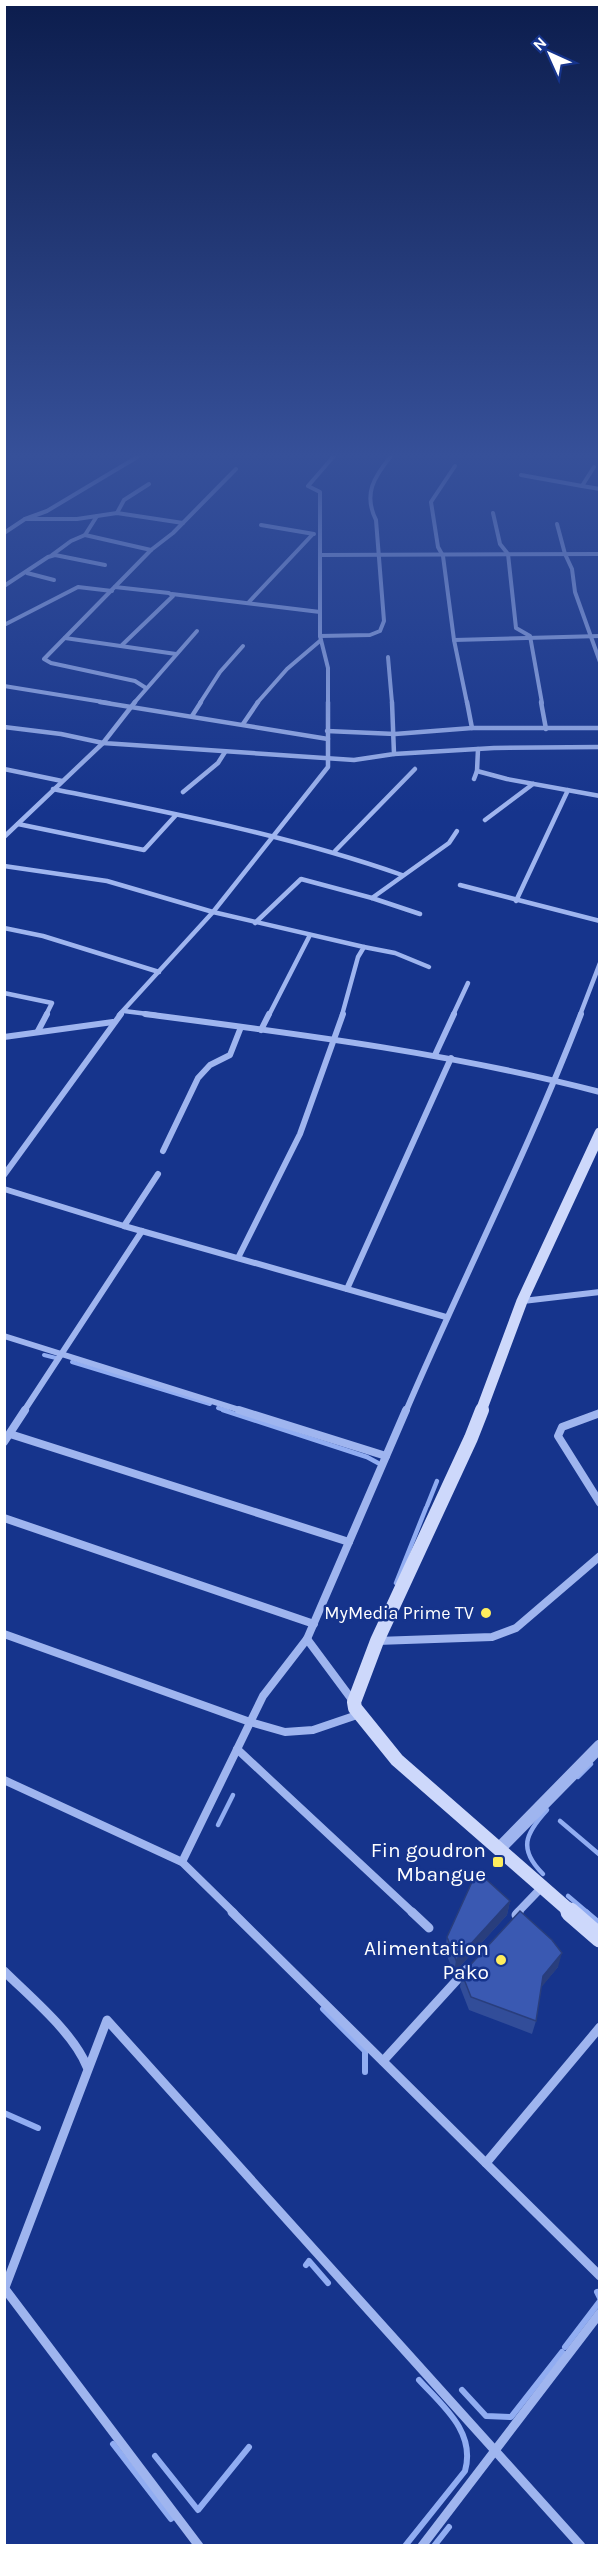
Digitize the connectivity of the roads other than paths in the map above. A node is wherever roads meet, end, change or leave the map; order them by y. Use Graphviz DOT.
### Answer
graph roads {
  1 [pos="23,575"];
  2 [pos="35,575"];
  3 [pos="127,575"];
  4 [pos="274,575"];
  5 [pos="321,575"];
  6 [pos="381,575"];
  7 [pos="446,575"];
  8 [pos="510,575"];
  9 [pos="573,575"];
  10 [pos="54,580"];
  11 [pos="4,586"];
  12 [pos="113,589"];
  13 [pos="172,594"];
  14 [pos="248,603"];
  15 [pos="320,612"];
  16 [pos="4,625"];
  17 [pos="196,631"];
  18 [pos="530,636"];
  19 [pos="590,636"];
  20 [pos="600,636"];
  21 [pos="65,638"];
  22 [pos="320,638"];
  23 [pos="454,639"];
  24 [pos="121,646"];
  25 [pos="243,646"];
  26 [pos="176,654"];
  27 [pos="388,657"];
  28 [pos="600,662"];
  29 [pos="4,687"];
  30 [pos="146,688"];
  31 [pos="133,707"];
  32 [pos="192,716"];
  33 [pos="243,724"];
  34 [pos="4,727"];
  35 [pos="472,728"];
  36 [pos="600,728"];
  37 [pos="546,729"];
  38 [pos="327,731"];
  39 [pos="394,734"];
  40 [pos="328,740"];
  41 [pos="103,743"];
  42 [pos="600,747"];
  43 [pos="478,749"];
  44 [pos="225,752"];
  45 [pos="394,754"];
  46 [pos="330,758"];
  47 [pos="415,769"];
  48 [pos="4,770"];
  49 [pos="477,771"];
  50 [pos="474,779"];
  51 [pos="62,781"];
  52 [pos="533,784"];
  53 [pos="53,789"];
  54 [pos="568,790"];
  55 [pos="183,792"];
  56 [pos="600,796"];
  57 [pos="176,815"];
  58 [pos="485,820"];
  59 [pos="18,824"];
  60 [pos="457,831"];
  61 [pos="274,835"];
  62 [pos="4,837"];
  63 [pos="335,851"];
  64 [pos="4,866"];
  65 [pos="402,875"];
  66 [pos="460,885"];
  67 [pos="372,898"];
  68 [pos="516,901"];
  69 [pos="213,912"];
  70 [pos="420,914"];
  71 [pos="600,921"];
  72 [pos="255,922"];
  73 [pos="4,928"];
  74 [pos="310,935"];
  75 [pos="364,947"];
  76 [pos="600,963"];
  77 [pos="429,967"];
  78 [pos="159,972"];
  79 [pos="468,983"];
  80 [pos="4,993"];
  81 [pos="124,1011"];
  82 [pos="113,1022"];
  83 [pos="241,1028"];
  84 [pos="261,1030"];
  85 [pos="38,1031"];
  86 [pos="4,1037"];
  87 [pos="333,1040"];
  88 [pos="435,1055"];
  89 [pos="451,1058"];
  90 [pos="556,1079"];
  91 [pos="600,1092"];
  92 [pos="600,1132"];
  93 [pos="163,1151"];
  94 [pos="158,1174"];
  95 [pos="4,1175"];
  96 [pos="4,1189"];
  97 [pos="124,1226"];
  98 [pos="142,1231"];
  99 [pos="238,1258"];
  100 [pos="347,1289"];
  101 [pos="600,1292"];
  102 [pos="522,1301"];
  103 [pos="446,1317"];
  104 [pos="4,1336"];
  105 [pos="62,1354"];
  106 [pos="600,1413"];
  107 [pos="10,1434"];
  108 [pos="4,1442"];
  109 [pos="386,1456"];
  110 [pos="600,1503"];
  111 [pos="4,1518"];
  112 [pos="348,1542"];
  113 [pos="600,1556"];
  114 [pos="314,1624"];
  115 [pos="4,1634"];
  116 [pos="307,1639"];
  117 [pos="377,1641"];
  118 [pos="357,1708"];
  119 [pos="250,1722"];
  120 [pos="600,1746"];
  121 [pos="237,1749"];
  122 [pos="4,1780"];
  123 [pos="499,1849"];
  124 [pos="182,1862"];
  125 [pos="542,1886"];
  126 [pos="510,1921"];
  127 [pos="429,1928"];
  128 [pos="600,1938"];
  129 [pos="471,1965"];
  130 [pos="4,1971"];
  131 [pos="600,2027"];
  132 [pos="383,2061"];
  133 [pos="87,2071"];
  134 [pos="486,2163"];
  135 [pos="8,2270"];
  136 [pos="600,2276"];
  137 [pos="5,2290"];
  138 [pos="600,2313"];
  139 [pos="496,2451"];
  140 [pos="200,2546"];
  141 [pos="422,2546"];
  142 [pos="581,2546"];
  1 -- 11 [label="street"];
  2 -- 10 [label="street"];
  3 -- 12 [label="street"];
  4 -- 14 [label="street"];
  5 -- 15 [label="street"];
  6 -- 22 [label="street"];
  7 -- 23 [label="street"];
  8 -- 18 [label="street"];
  9 -- 19 [label="street"];
  12 -- 13 [label="street"];
  12 -- 16 [label="street"];
  12 -- 21 [label="street"];
  13 -- 14 [label="street"];
  13 -- 24 [label="street"];
  14 -- 15 [label="street"];
  15 -- 22 [label="street"];
  17 -- 26 [label="street"];
  18 -- 19 [label="street"];
  18 -- 23 [label="street"];
  18 -- 37 [label="street"];
  19 -- 20 [label="street"];
  19 -- 28 [label="street"];
  21 -- 24 [label="street"];
  21 -- 30 [label="street"];
  22 -- 33 [label="street"];
  22 -- 38 [label="street"];
  23 -- 35 [label="street"];
  24 -- 26 [label="street"];
  25 -- 32 [label="street"];
  26 -- 30 [label="street"];
  27 -- 39 [label="street"];
  29 -- 31 [label="street"];
  30 -- 31 [label="street"];
  31 -- 32 [label="street"];
  31 -- 41 [label="street"];
  32 -- 33 [label="street"];
  33 -- 40 [label="street"];
  34 -- 41 [label="street"];
  35 -- 37 [label="street"];
  35 -- 39 [label="street"];
  36 -- 37 [label="street"];
  38 -- 39 [label="street"];
  38 -- 40 [label="street"];
  39 -- 45 [label="street"];
  40 -- 46 [label="street"];
  41 -- 44 [label="street"];
  41 -- 51 [label="street"];
  42 -- 43 [label="street"];
  43 -- 45 [label="street"];
  43 -- 49 [label="street"];
  44 -- 46 [label="street"];
  44 -- 55 [label="street"];
  45 -- 46 [label="street"];
  46 -- 61 [label="street"];
  47 -- 63 [label="street"];
  48 -- 51 [label="street"];
  49 -- 50 [label="street"];
  49 -- 52 [label="street"];
  51 -- 53 [label="street"];
  52 -- 54 [label="street"];
  52 -- 58 [label="street"];
  53 -- 57 [label="street"];
  53 -- 59 [label="street"];
  54 -- 56 [label="street"];
  54 -- 68 [label="street"];
  57 -- 59 [label="street"];
  57 -- 61 [label="street"];
  59 -- 62 [label="street"];
  60 -- 65 [label="street"];
  61 -- 63 [label="street"];
  61 -- 69 [label="street"];
  63 -- 65 [label="street"];
  64 -- 69 [label="street"];
  65 -- 67 [label="street"];
  66 -- 68 [label="street"];
  67 -- 70 [label="street"];
  67 -- 72 [label="street"];
  68 -- 71 [label="street"];
  69 -- 72 [label="street"];
  69 -- 78 [label="street"];
  72 -- 74 [label="street"];
  73 -- 78 [label="street"];
  74 -- 75 [label="street"];
  74 -- 84 [label="street"];
  75 -- 77 [label="street"];
  75 -- 87 [label="street"];
  76 -- 90 [label="street"];
  78 -- 81 [label="street"];
  79 -- 88 [label="street"];
  80 -- 85 [label="street"];
  81 -- 82 [label="street"];
  81 -- 83 [label="street"];
  82 -- 85 [label="street"];
  82 -- 95 [label="street"];
  83 -- 84 [label="street"];
  83 -- 93 [label="street"];
  84 -- 87 [label="street"];
  85 -- 86 [label="street"];
  87 -- 88 [label="street"];
  87 -- 99 [label="street"];
  88 -- 89 [label="street"];
  89 -- 90 [label="street"];
  89 -- 100 [label="street"];
  90 -- 91 [label="street"];
  90 -- 103 [label="street"];
  92 -- 102 [label="main road"];
  94 -- 97 [label="street"];
  96 -- 97 [label="street"];
  97 -- 98 [label="street"];
  98 -- 99 [label="street"];
  98 -- 105 [label="street"];
  99 -- 100 [label="street"];
  100 -- 103 [label="street"];
  101 -- 102 [label="street"];
  102 -- 117 [label="main road"];
  103 -- 109 [label="street"];
  104 -- 105 [label="street"];
  105 -- 107 [label="street"];
  105 -- 109 [label="street"];
  106 -- 110 [label="street"];
  107 -- 108 [label="street"];
  107 -- 112 [label="street"];
  109 -- 112 [label="street"];
  111 -- 114 [label="street"];
  112 -- 114 [label="street"];
  113 -- 117 [label="street"];
  114 -- 116 [label="street"];
  115 -- 119 [label="street"];
  116 -- 118 [label="street"];
  116 -- 119 [label="street"];
  117 -- 118 [label="main road"];
  118 -- 119 [label="street"];
  118 -- 123 [label="main road"];
  119 -- 121 [label="street"];
  120 -- 123 [label="street"];
  121 -- 124 [label="street"];
  121 -- 127 [label="street"];
  122 -- 124 [label="street"];
  123 -- 125 [label="main road"];
  124 -- 132 [label="street"];
  125 -- 126 [label="street"];
  125 -- 128 [label="main road"];
  129 -- 132 [label="street"];
  130 -- 133 [label="street"];
  131 -- 134 [label="street"];
  132 -- 134 [label="street"];
  133 -- 135 [label="street"];
  133 -- 139 [label="street"];
  134 -- 136 [label="street"];
  135 -- 137 [label="street"];
  137 -- 140 [label="street"];
  138 -- 139 [label="street"];
  139 -- 141 [label="street"];
  139 -- 142 [label="street"];
}
